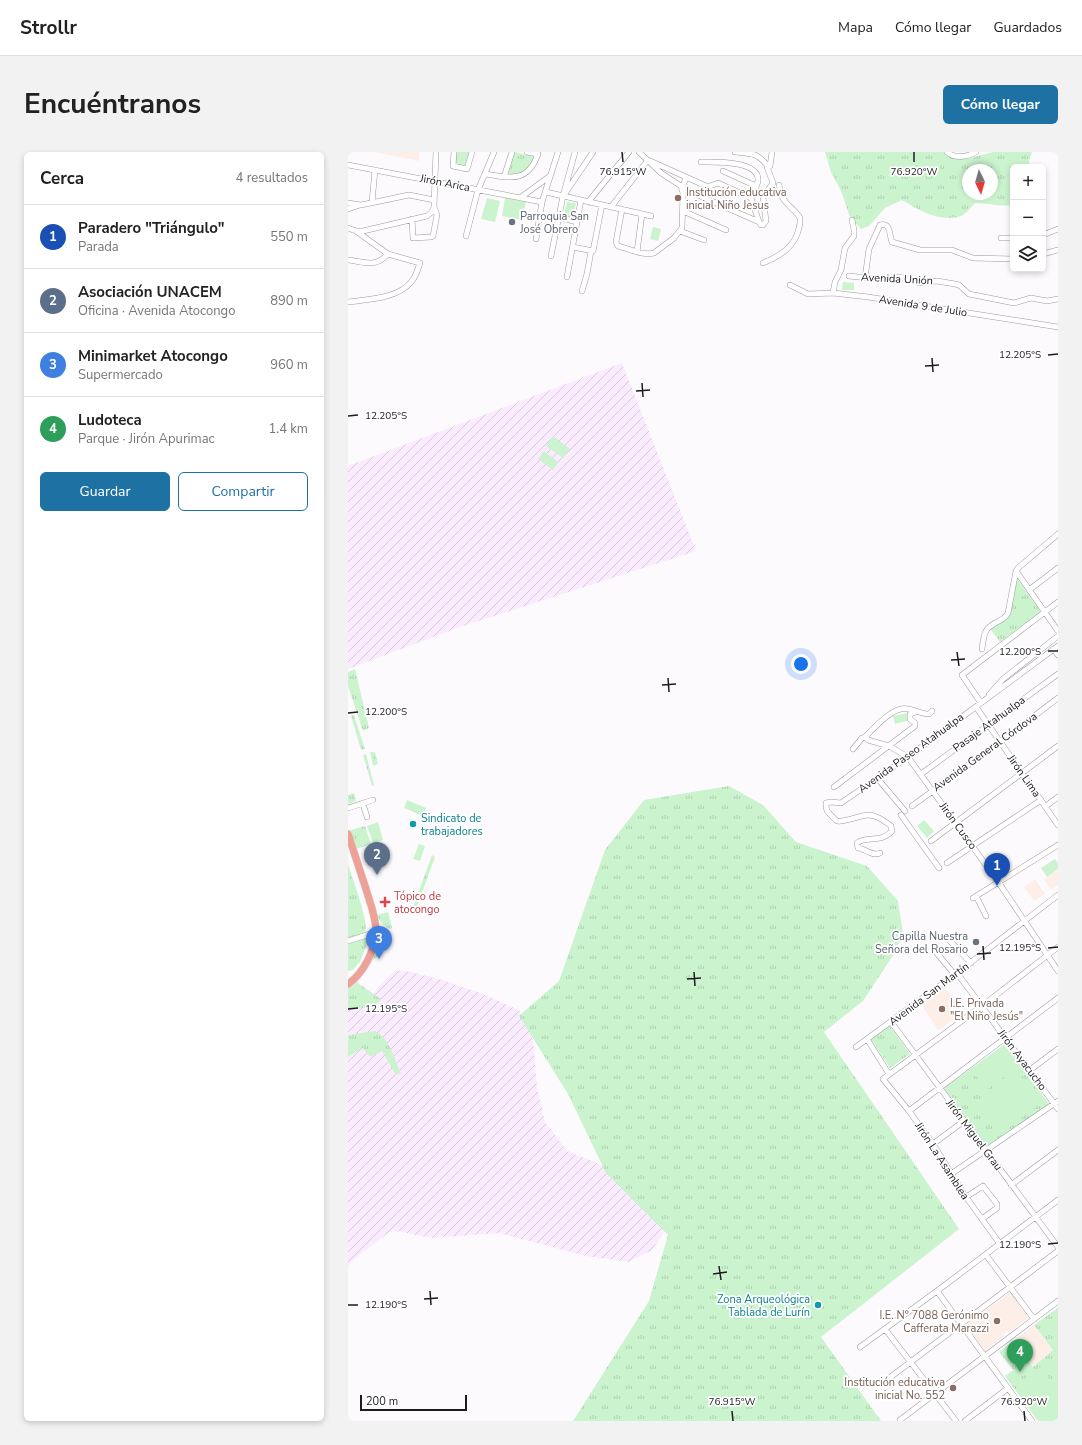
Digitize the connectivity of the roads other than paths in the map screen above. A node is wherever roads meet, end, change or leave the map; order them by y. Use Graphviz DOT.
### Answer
graph roads {
  1 [pos="436,152"];
  2 [pos="454,152"];
  3 [pos="472,152"];
  4 [pos="494,152"];
  5 [pos="512,152"];
  6 [pos="528,152"];
  7 [pos="558,152"];
  8 [pos="575,152"];
  9 [pos="594,152"];
  10 [pos="629,152"];
  11 [pos="639,152"];
  12 [pos="735,152"];
  13 [pos="772,152"];
  14 [pos="947,152"];
  15 [pos="976,152"];
  16 [pos="648,160"];
  17 [pos="701,162"];
  18 [pos="348,165"];
  19 [pos="768,166"];
  20 [pos="375,170"];
  21 [pos="723,171"];
  22 [pos="486,174"];
  23 [pos="551,175"];
  24 [pos="504,177"];
  25 [pos="686,178"];
  26 [pos="435,181"];
  27 [pos="780,185"];
  28 [pos="756,186"];
  29 [pos="682,188"];
  30 [pos="478,190"];
  31 [pos="546,192"];
  32 [pos="563,196"];
  33 [pos="520,198"];
  34 [pos="751,198"];
  35 [pos="434,200"];
  36 [pos="581,200"];
  37 [pos="372,202"];
  38 [pos="542,202"];
  39 [pos="588,202"];
  40 [pos="348,203"];
  41 [pos="361,205"];
  42 [pos="602,205"];
  43 [pos="434,206"];
  44 [pos="611,207"];
  45 [pos="348,209"];
  46 [pos="622,209"];
  47 [pos="683,211"];
  48 [pos="642,214"];
  49 [pos="651,216"];
  50 [pos="559,218"];
  51 [pos="412,219"];
  52 [pos="852,220"];
  53 [pos="577,222"];
  54 [pos="759,222"];
  55 [pos="348,228"];
  56 [pos="1058,229"];
  57 [pos="726,230"];
  58 [pos="356,231"];
  59 [pos="680,231"];
  60 [pos="1046,234"];
  61 [pos="466,236"];
  62 [pos="1001,238"];
  63 [pos="1010,238"];
  64 [pos="536,240"];
  65 [pos="704,240"];
  66 [pos="573,247"];
  67 [pos="1058,250"];
  68 [pos="591,251"];
  69 [pos="637,252"];
  70 [pos="1046,253"];
  71 [pos="388,254"];
  72 [pos="551,256"];
  73 [pos="1010,259"];
  74 [pos="348,260"];
  75 [pos="763,263"];
  76 [pos="849,276"];
  77 [pos="567,277"];
  78 [pos="865,278"];
  79 [pos="790,285"];
  80 [pos="582,291"];
  81 [pos="833,293"];
  82 [pos="1058,299"];
  83 [pos="348,302"];
  84 [pos="1058,327"];
  85 [pos="1058,534"];
  86 [pos="1058,568"];
  87 [pos="1016,571"];
  88 [pos="1029,590"];
  89 [pos="1058,602"];
  90 [pos="1045,612"];
  91 [pos="1058,631"];
  92 [pos="1058,636"];
  93 [pos="1056,647"];
  94 [pos="982,649"];
  95 [pos="1058,656"];
  96 [pos="1058,674"];
  97 [pos="1058,698"];
  98 [pos="981,703"];
  99 [pos="976,707"];
  100 [pos="932,711"];
  101 [pos="916,712"];
  102 [pos="988,726"];
  103 [pos="867,739"];
  104 [pos="1000,742"];
  105 [pos="889,746"];
  106 [pos="1058,746"];
  107 [pos="853,749"];
  108 [pos="908,757"];
  109 [pos="1023,773"];
  110 [pos="920,774"];
  111 [pos="877,778"];
  112 [pos="834,787"];
  113 [pos="933,791"];
  114 [pos="1058,797"];
  115 [pos="373,800"];
  116 [pos="1041,800"];
  117 [pos="363,804"];
  118 [pos="912,806"];
  119 [pos="1046,806"];
  120 [pos="348,808"];
  121 [pos="367,817"];
  122 [pos="956,822"];
  123 [pos="1058,825"];
  124 [pos="348,834"];
  125 [pos="931,841"];
  126 [pos="1058,845"];
  127 [pos="973,846"];
  128 [pos="348,849"];
  129 [pos="880,853"];
  130 [pos="946,863"];
  131 [pos="939,868"];
  132 [pos="999,883"];
  133 [pos="1058,895"];
  134 [pos="986,916"];
  135 [pos="1024,921"];
  136 [pos="374,933"];
  137 [pos="348,941"];
  138 [pos="950,941"];
  139 [pos="1058,947"];
  140 [pos="935,951"];
  141 [pos="1047,955"];
  142 [pos="971,963"];
  143 [pos="1058,971"];
  144 [pos="956,974"];
  145 [pos="348,980"];
  146 [pos="348,984"];
  147 [pos="1058,998"];
  148 [pos="982,1006"];
  149 [pos="891,1022"];
  150 [pos="1006,1038"];
  151 [pos="867,1039"];
  152 [pos="856,1047"];
  153 [pos="1058,1049"];
  154 [pos="915,1055"];
  155 [pos="1030,1070"];
  156 [pos="889,1074"];
  157 [pos="939,1088"];
  158 [pos="1056,1102"];
  159 [pos="1058,1109"];
  160 [pos="909,1111"];
  161 [pos="964,1121"];
  162 [pos="933,1144"];
  163 [pos="986,1150"];
  164 [pos="1058,1150"];
  165 [pos="951,1174"];
  166 [pos="1011,1185"];
  167 [pos="966,1197"];
  168 [pos="1058,1200"];
  169 [pos="1035,1217"];
  170 [pos="982,1220"];
  171 [pos="1000,1244"];
  172 [pos="1058,1248"];
  173 [pos="1058,1251"];
  174 [pos="986,1254"];
  175 [pos="1010,1287"];
  176 [pos="938,1291"];
  177 [pos="1058,1302"];
  178 [pos="1034,1319"];
  179 [pos="961,1324"];
  180 [pos="885,1329"];
  181 [pos="860,1347"];
  182 [pos="984,1357"];
  183 [pos="911,1362"];
  184 [pos="884,1382"];
  185 [pos="1007,1389"];
  186 [pos="935,1394"];
  187 [pos="900,1420"];
  188 [pos="956,1421"];
  189 [pos="965,1421"];
  190 [pos="1032,1421"];
  1 -- 26 [label="street"];
  2 -- 3 [label="street"];
  4 -- 22 [label="street"];
  5 -- 24 [label="street"];
  6 -- 24 [label="street"];
  7 -- 23 [label="street"];
  8 -- 32 [label="street"];
  9 -- 32 [label="street"];
  10 -- 39 [label="street"];
  11 -- 16 [label="street"];
  12 -- 19 [label="street"];
  13 -- 19 [label="street"];
  14 -- 15 [label="street"];
  16 -- 25 [label="street"];
  16 -- 29 [label="street"];
  16 -- 44 [label="street"];
  17 -- 28 [label="street"];
  18 -- 20 [label="street, Jirón Arica"];
  19 -- 54 [label="street"];
  20 -- 26 [label="street, Jirón Arica"];
  20 -- 37 [label="street"];
  21 -- 28 [label="street"];
  22 -- 24 [label="street"];
  22 -- 30 [label="street"];
  23 -- 31 [label="street"];
  23 -- 33 [label="street"];
  25 -- 29 [label="street"];
  25 -- 34 [label="street"];
  26 -- 30 [label="street, Jirón Arica"];
  26 -- 35 [label="street"];
  27 -- 75 [label="street"];
  28 -- 34 [label="street"];
  29 -- 47 [label="street"];
  29 -- 54 [label="street"];
  30 -- 33 [label="street, Jirón Arica"];
  30 -- 61 [label="street"];
  31 -- 32 [label="street"];
  31 -- 38 [label="street"];
  32 -- 36 [label="street"];
  32 -- 50 [label="street"];
  33 -- 38 [label="street, Jirón Arica"];
  34 -- 54 [label="street"];
  35 -- 37 [label="street"];
  35 -- 43 [label="street"];
  36 -- 39 [label="street"];
  36 -- 53 [label="street"];
  37 -- 41 [label="street"];
  38 -- 64 [label="street"];
  39 -- 42 [label="street"];
  40 -- 41 [label="street"];
  41 -- 45 [label="street"];
  42 -- 44 [label="street"];
  42 -- 68 [label="street"];
  43 -- 51 [label="street"];
  43 -- 51 [label="street"];
  44 -- 46 [label="street"];
  46 -- 48 [label="street"];
  46 -- 69 [label="street"];
  47 -- 57 [label="street"];
  47 -- 59 [label="street"];
  48 -- 49 [label="street"];
  48 -- 69 [label="street"];
  50 -- 53 [label="street"];
  50 -- 72 [label="street"];
  51 -- 58 [label="street"];
  52 -- 81 [label="street"];
  53 -- 66 [label="street"];
  55 -- 58 [label="street"];
  56 -- 60 [label="street"];
  58 -- 71 [label="street"];
  59 -- 65 [label="street"];
  59 -- 69 [label="street"];
  62 -- 63 [label="street"];
  66 -- 68 [label="street"];
  66 -- 77 [label="street"];
  67 -- 70 [label="street"];
  68 -- 80 [label="street"];
  71 -- 74 [label="street"];
  71 -- 83 [label="street"];
  73 -- 78 [label="street"];
  76 -- 78 [label="street, Avenida Unión"];
  78 -- 82 [label="street, Avenida Unión"];
  79 -- 81 [label="street, Avenida 9 de Julio"];
  81 -- 84 [label="street, Avenida 9 de Julio"];
  85 -- 87 [label="street"];
  86 -- 88 [label="street"];
  87 -- 88 [label="street"];
  87 -- 94 [label="street"];
  88 -- 90 [label="street"];
  89 -- 90 [label="street"];
  90 -- 91 [label="street"];
  90 -- 98 [label="street"];
  92 -- 98 [label="street, Avenida Paseo Atahualpa"];
  93 -- 95 [label="street"];
  93 -- 98 [label="street, Avenida Paseo Atahualpa"];
  96 -- 102 [label="street, Pasaje Atahualpa"];
  97 -- 104 [label="street, Avenida General Córdova"];
  98 -- 99 [label="street, Avenida Paseo Atahualpa"];
  99 -- 102 [label="street, Jirón Lima"];
  99 -- 108 [label="street, Avenida Paseo Atahualpa"];
  100 -- 101 [label="street"];
  101 -- 103 [label="street"];
  101 -- 105 [label="street"];
  102 -- 104 [label="street, Jirón Lima"];
  102 -- 110 [label="street, Pasaje Atahualpa"];
  103 -- 105 [label="street, Jirón Cusco"];
  103 -- 107 [label="street"];
  104 -- 109 [label="street, Jirón Lima"];
  104 -- 113 [label="street, Avenida General Córdova"];
  105 -- 108 [label="street, Jirón Cusco"];
  105 -- 112 [label="street"];
  106 -- 109 [label="street"];
  108 -- 110 [label="street, Jirón Cusco"];
  108 -- 111 [label="street, Avenida Paseo Atahualpa"];
  109 -- 116 [label="street, Jirón Lima"];
  109 -- 122 [label="street"];
  110 -- 113 [label="street, Jirón Cusco"];
  111 -- 129 [label="street, Avenida Paseo Atahualpa"];
  111 -- 131 [label="street"];
  113 -- 118 [label="street, Avenida General Córdova"];
  113 -- 122 [label="street, Jirón Cusco"];
  114 -- 119 [label="street"];
  115 -- 117 [label="street"];
  116 -- 119 [label="street, Jirón Lima"];
  116 -- 127 [label="street"];
  117 -- 120 [label="street"];
  117 -- 121 [label="street"];
  119 -- 123 [label="street, Jirón Lima"];
  122 -- 125 [label="street"];
  122 -- 127 [label="street, Jirón Cusco"];
  124 -- 136 [label="main road"];
  126 -- 132 [label="street"];
  127 -- 130 [label="street"];
  127 -- 132 [label="street, Jirón Cusco"];
  128 -- 136 [label="main road"];
  132 -- 134 [label="street"];
  132 -- 135 [label="street, Jirón Cusco"];
  133 -- 135 [label="street, Avenida San Martín"];
  135 -- 141 [label="street, Jirón Cusco"];
  135 -- 142 [label="street, Avenida San Martín"];
  136 -- 137 [label="street"];
  136 -- 145 [label="main road"];
  136 -- 146 [label="main road"];
  138 -- 142 [label="street"];
  139 -- 141 [label="street"];
  140 -- 144 [label="street, Jirón Ayacucho"];
  141 -- 143 [label="street, Jirón Cusco"];
  141 -- 148 [label="street"];
  142 -- 144 [label="street, Avenida San Martín"];
  144 -- 148 [label="street, Jirón Ayacucho"];
  144 -- 149 [label="street, Avenida San Martín"];
  147 -- 150 [label="street"];
  148 -- 150 [label="street, Jirón Ayacucho"];
  148 -- 154 [label="street"];
  149 -- 151 [label="street, Avenida San Martín"];
  149 -- 154 [label="street, Jirón Miguel Grau"];
  150 -- 155 [label="street, Jirón Ayacucho"];
  150 -- 157 [label="street"];
  151 -- 152 [label="street, Avenida San Martín"];
  151 -- 156 [label="street"];
  153 -- 155 [label="street"];
  154 -- 156 [label="street"];
  154 -- 157 [label="street, Jirón Miguel Grau"];
  155 -- 158 [label="street, Jirón Ayacucho"];
  156 -- 160 [label="street, Jirón La Asamblea"];
  157 -- 160 [label="street"];
  157 -- 161 [label="street, Jirón Miguel Grau"];
  158 -- 159 [label="street, Jirón Ayacucho"];
  158 -- 163 [label="street"];
  160 -- 162 [label="street, Jirón La Asamblea"];
  161 -- 162 [label="street"];
  161 -- 163 [label="street, Jirón Miguel Grau"];
  162 -- 165 [label="street, Jirón La Asamblea"];
  163 -- 165 [label="street"];
  163 -- 166 [label="street, Jirón Miguel Grau"];
  164 -- 166 [label="street"];
  165 -- 167 [label="street, Jirón La Asamblea"];
  166 -- 169 [label="street, Jirón Miguel Grau"];
  167 -- 170 [label="street, Jirón La Asamblea"];
  167 -- 170 [label="street"];
  168 -- 169 [label="street"];
  169 -- 171 [label="street"];
  169 -- 172 [label="street, Jirón Miguel Grau"];
  170 -- 171 [label="street, Jirón La Asamblea"];
  171 -- 174 [label="street"];
  173 -- 175 [label="street"];
  174 -- 175 [label="street"];
  174 -- 176 [label="street"];
  175 -- 178 [label="street"];
  175 -- 179 [label="street"];
  176 -- 179 [label="street"];
  176 -- 180 [label="street"];
  177 -- 178 [label="street"];
  178 -- 182 [label="street"];
  179 -- 182 [label="street"];
  179 -- 183 [label="street"];
  180 -- 181 [label="street"];
  180 -- 183 [label="street"];
  182 -- 185 [label="street"];
  182 -- 186 [label="street"];
  183 -- 184 [label="street"];
  183 -- 186 [label="street"];
  185 -- 189 [label="street"];
  185 -- 190 [label="street"];
  186 -- 187 [label="street"];
  186 -- 188 [label="street"];
}
